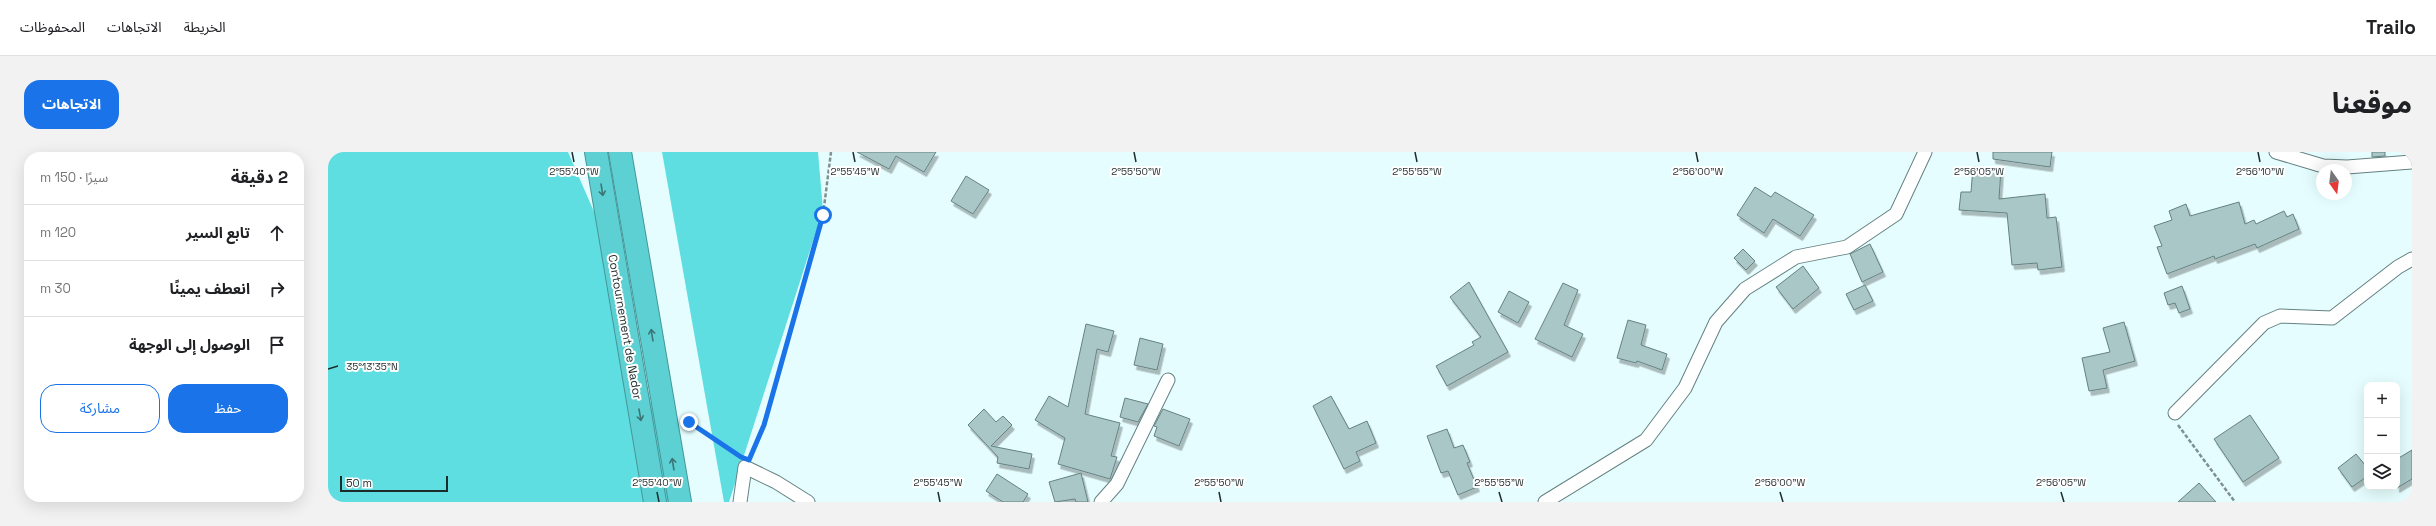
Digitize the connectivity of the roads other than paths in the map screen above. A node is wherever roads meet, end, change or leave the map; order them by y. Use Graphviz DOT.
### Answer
graph roads {
  1 [pos="596,152"];
  2 [pos="620,152"];
  3 [pos="1925,152"];
  4 [pos="2276,152"];
  5 [pos="2412,162"];
  6 [pos="2412,259"];
  7 [pos="642,276"];
  8 [pos="617,280"];
  9 [pos="1168,380"];
  10 [pos="2175,413"];
  11 [pos="655,502"];
  12 [pos="680,502"];
  13 [pos="740,502"];
  14 [pos="808,502"];
  15 [pos="1102,502"];
  16 [pos="1545,502"];
  1 -- 8 [label="highway, Contournement de Nador, one-way"];
  2 -- 7 [label="highway, Contournement de Nador"];
  3 -- 16 [label="street"];
  4 -- 5 [label="street"];
  6 -- 10 [label="street"];
  7 -- 8 [label="highway"];
  12 -- 7 [label="highway, Contournement de Nador, one-way"];
  8 -- 11 [label="highway, Contournement de Nador, one-way"];
  9 -- 15 [label="street"];
  13 -- 14 [label="street"];
}
